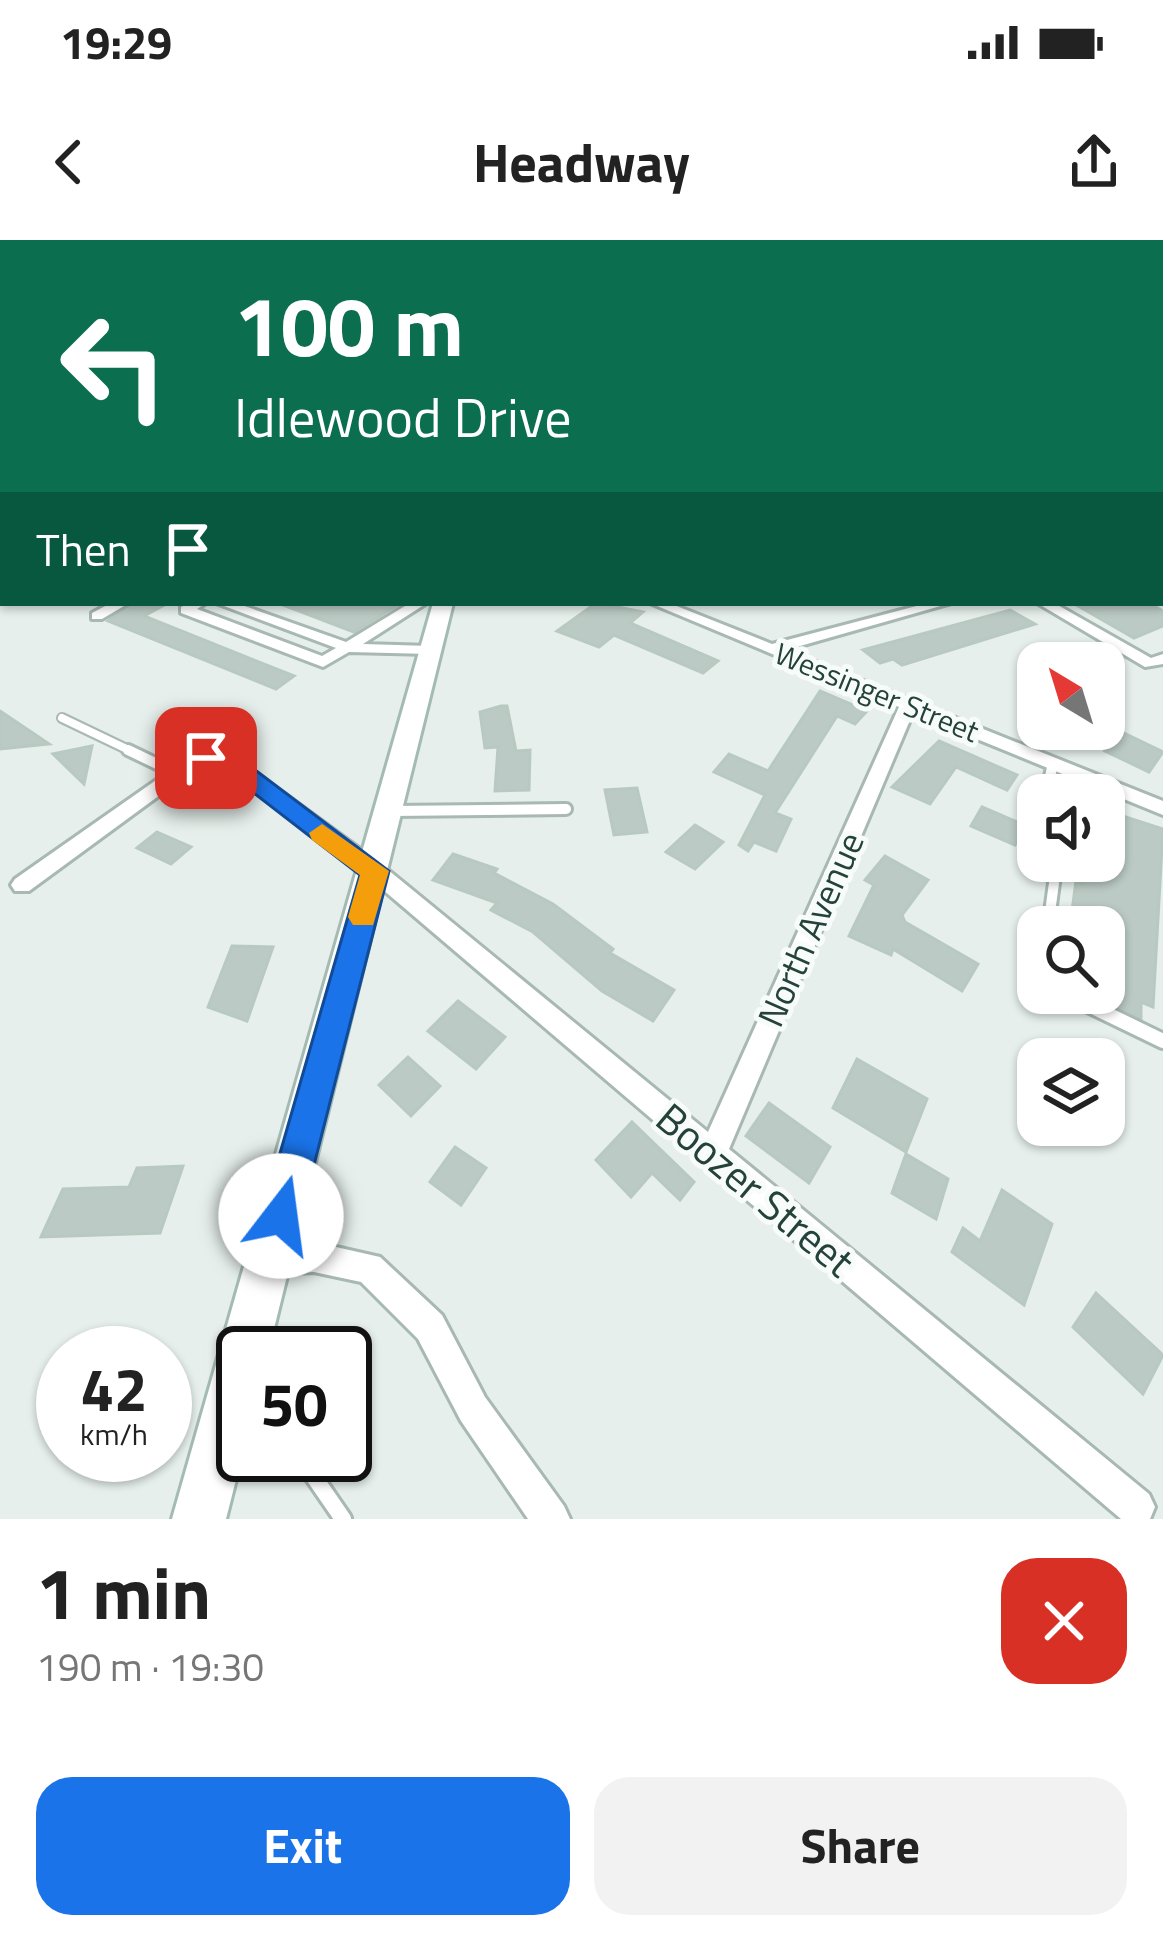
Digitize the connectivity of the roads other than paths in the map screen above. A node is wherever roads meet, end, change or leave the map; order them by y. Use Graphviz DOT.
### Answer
graph roads {
  1 [pos="116,606"];
  2 [pos="193,606"];
  3 [pos="231,606"];
  4 [pos="415,606"];
  5 [pos="442,606"];
  6 [pos="664,606"];
  7 [pos="933,606"];
  8 [pos="1051,606"];
  9 [pos="97,616"];
  10 [pos="350,648"];
  11 [pos="772,649"];
  12 [pos="430,650"];
  13 [pos="1157,661"];
  14 [pos="908,705"];
  15 [pos="62,718"];
  16 [pos="1053,764"];
  17 [pos="178,774"];
  18 [pos="1051,774"];
  19 [pos="1163,808"];
  20 [pos="566,809"];
  21 [pos="389,811"];
  22 [pos="375,871"];
  23 [pos="22,885"];
  24 [pos="1107,1014"];
  25 [pos="1163,1041"];
  26 [pos="712,1153"];
  27 [pos="270,1259"];
  28 [pos="252,1326"];
  29 [pos="216,1457"];
  30 [pos="318,1482"];
  31 [pos="1136,1507"];
  32 [pos="199,1519"];
  33 [pos="343,1519"];
  34 [pos="551,1519"];
  1 -- 9 [label="street"];
  2 -- 10 [label="street"];
  3 -- 10 [label="street"];
  4 -- 10 [label="street"];
  5 -- 12 [label="main road"];
  6 -- 11 [label="street, Wessinger Street"];
  7 -- 11 [label="street"];
  8 -- 13 [label="street"];
  10 -- 12 [label="street"];
  11 -- 14 [label="street, Wessinger Street"];
  12 -- 21 [label="main road"];
  14 -- 16 [label="street, Wessinger Street"];
  14 -- 26 [label="street, North Avenue"];
  15 -- 17 [label="lane"];
  16 -- 18 [label="lane"];
  16 -- 19 [label="street, Wessinger Street"];
  17 -- 22 [label="street, Boozer Street"];
  17 -- 23 [label="street"];
  20 -- 21 [label="lane"];
  21 -- 22 [label="main road"];
  22 -- 26 [label="street, Boozer Street"];
  22 -- 27 [label="main road"];
  24 -- 25 [label="lane"];
  26 -- 31 [label="street, Boozer Street"];
  27 -- 28 [label="main road"];
  27 -- 34 [label="street"];
  29 -- 32 [label="main road"];
  30 -- 33 [label="lane"];
}
